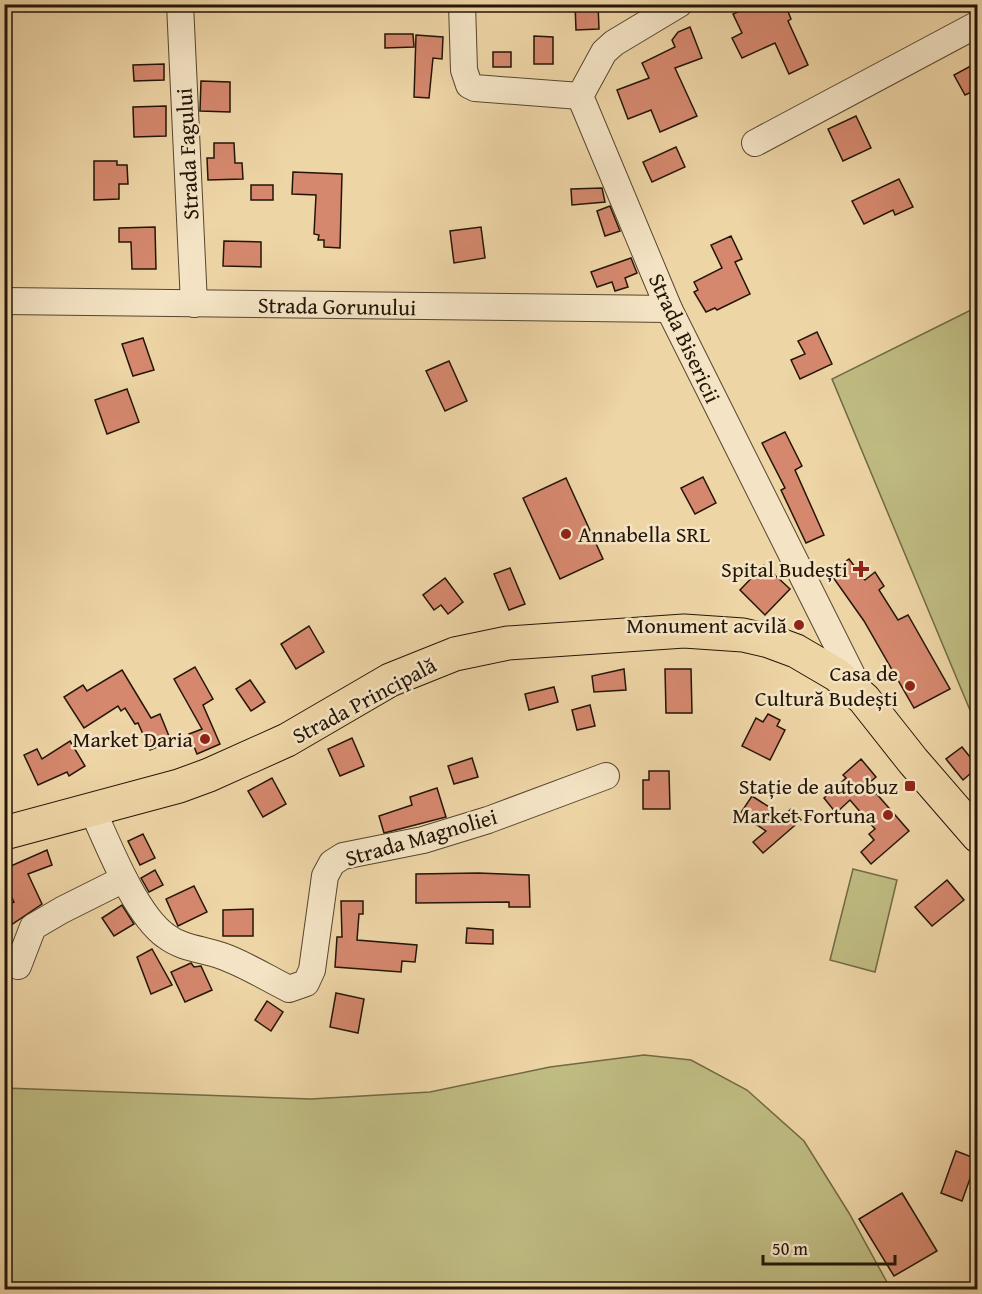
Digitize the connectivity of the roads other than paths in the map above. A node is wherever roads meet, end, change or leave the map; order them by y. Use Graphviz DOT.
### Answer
graph roads {
  1 [pos="180,4"];
  2 [pos="462,4"];
  3 [pos="679,4"];
  4 [pos="978,24"];
  5 [pos="580,96"];
  6 [pos="754,143"];
  7 [pos="4,302"];
  8 [pos="194,304"];
  9 [pos="669,309"];
  10 [pos="864,699"];
  11 [pos="606,776"];
  12 [pos="92,809"];
  13 [pos="4,833"];
  14 [pos="978,836"];
  15 [pos="124,879"];
  16 [pos="18,966"];
  1 -- 8 [label="street, Strada Fagului"];
  2 -- 5 [label="street"];
  3 -- 5 [label="street"];
  4 -- 6 [label="street"];
  5 -- 9 [label="street, Strada Bisericii"];
  7 -- 8 [label="street, Strada Gorunului"];
  8 -- 9 [label="street, Strada Gorunului"];
  9 -- 10 [label="street, Strada Bisericii"];
  10 -- 12 [label="main road, Strada Principală"];
  10 -- 14 [label="main road, Strada Principală"];
  11 -- 15 [label="street, Strada Magnoliei"];
  12 -- 13 [label="main road, Strada Principală"];
  12 -- 15 [label="street, Strada Magnoliei"];
  15 -- 16 [label="street"];
}
